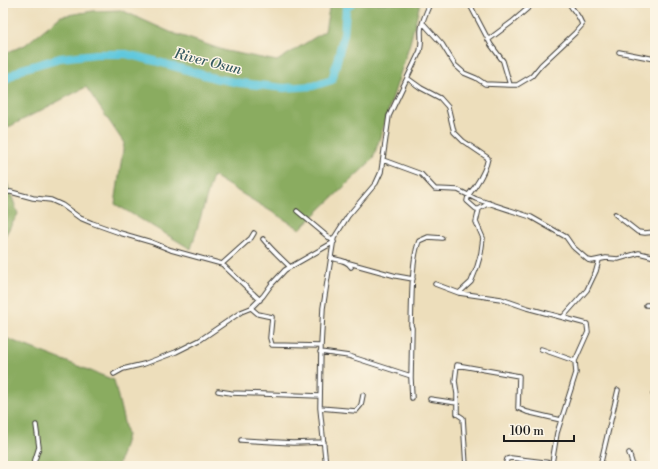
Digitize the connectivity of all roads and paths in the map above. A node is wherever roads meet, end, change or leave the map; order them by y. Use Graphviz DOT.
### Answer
graph roads {
  1 [pos="430,3"];
  2 [pos="469,3"];
  3 [pos="534,3"];
  4 [pos="569,3"];
  5 [pos="423,23"];
  6 [pos="488,40"];
  7 [pos="619,52"];
  8 [pos="655,59"];
  9 [pos="407,78"];
  10 [pos="510,85"];
  11 [pos="383,160"];
  12 [pos="3,194"];
  13 [pos="468,194"];
  14 [pos="489,203"];
  15 [pos="479,209"];
  16 [pos="296,210"];
  17 [pos="616,214"];
  18 [pos="655,232"];
  19 [pos="254,233"];
  20 [pos="442,238"];
  21 [pos="263,239"];
  22 [pos="334,242"];
  23 [pos="655,257"];
  24 [pos="331,258"];
  25 [pos="599,260"];
  26 [pos="349,263"];
  27 [pos="222,264"];
  28 [pos="290,267"];
  29 [pos="351,267"];
  30 [pos="413,279"];
  31 [pos="435,284"];
  32 [pos="458,292"];
  33 [pos="260,300"];
  34 [pos="646,305"];
  35 [pos="655,305"];
  36 [pos="251,308"];
  37 [pos="563,317"];
  38 [pos="321,346"];
  39 [pos="541,349"];
  40 [pos="320,352"];
  41 [pos="575,361"];
  42 [pos="114,374"];
  43 [pos="411,376"];
  44 [pos="618,390"];
  45 [pos="218,391"];
  46 [pos="363,395"];
  47 [pos="320,396"];
  48 [pos="412,398"];
  49 [pos="430,399"];
  50 [pos="457,403"];
  51 [pos="320,408"];
  52 [pos="561,420"];
  53 [pos="36,425"];
  54 [pos="242,440"];
  55 [pos="324,442"];
  56 [pos="629,453"];
  57 [pos="552,465"];
  58 [pos="33,466"];
  59 [pos="326,466"];
  60 [pos="466,466"];
  61 [pos="505,466"];
  62 [pos="600,466"];
  63 [pos="633,466"];
  1 -- 5 [label="street"];
  2 -- 6 [label="street"];
  3 -- 6 [label="street"];
  4 -- 10 [label="street"];
  5 -- 9 [label="street"];
  5 -- 10 [label="street"];
  6 -- 10 [label="street"];
  7 -- 8 [label="street"];
  9 -- 11 [label="street"];
  9 -- 13 [label="street"];
  11 -- 13 [label="street"];
  11 -- 22 [label="street"];
  12 -- 27 [label="street"];
  13 -- 14 [label="street"];
  13 -- 15 [label="street"];
  14 -- 15 [label="street"];
  14 -- 25 [label="street"];
  15 -- 32 [label="street"];
  16 -- 22 [label="street"];
  17 -- 18 [label="street"];
  19 -- 27 [label="street"];
  20 -- 30 [label="street"];
  21 -- 28 [label="street"];
  22 -- 24 [label="street"];
  22 -- 28 [label="street"];
  23 -- 25 [label="street"];
  24 -- 26 [label="street"];
  24 -- 38 [label="street"];
  25 -- 37 [label="street"];
  26 -- 29 [label="street"];
  26 -- 30 [label="street"];
  27 -- 33 [label="street"];
  28 -- 33 [label="street"];
  30 -- 43 [label="street"];
  31 -- 32 [label="street"];
  32 -- 37 [label="street"];
  33 -- 36 [label="street"];
  34 -- 35 [label="street"];
  36 -- 38 [label="street"];
  36 -- 42 [label="street"];
  37 -- 41 [label="street"];
  38 -- 40 [label="street"];
  39 -- 41 [label="street"];
  40 -- 43 [label="street"];
  40 -- 47 [label="street"];
  41 -- 52 [label="street"];
  43 -- 48 [label="street"];
  44 -- 62 [label="street"];
  45 -- 47 [label="street"];
  46 -- 51 [label="street"];
  47 -- 51 [label="street"];
  49 -- 50 [label="street"];
  50 -- 52 [label="street"];
  50 -- 60 [label="street"];
  51 -- 55 [label="street"];
  52 -- 57 [label="street"];
  53 -- 58 [label="street"];
  54 -- 55 [label="street"];
  55 -- 59 [label="street"];
  56 -- 63 [label="street"];
  57 -- 61 [label="street"];
}
